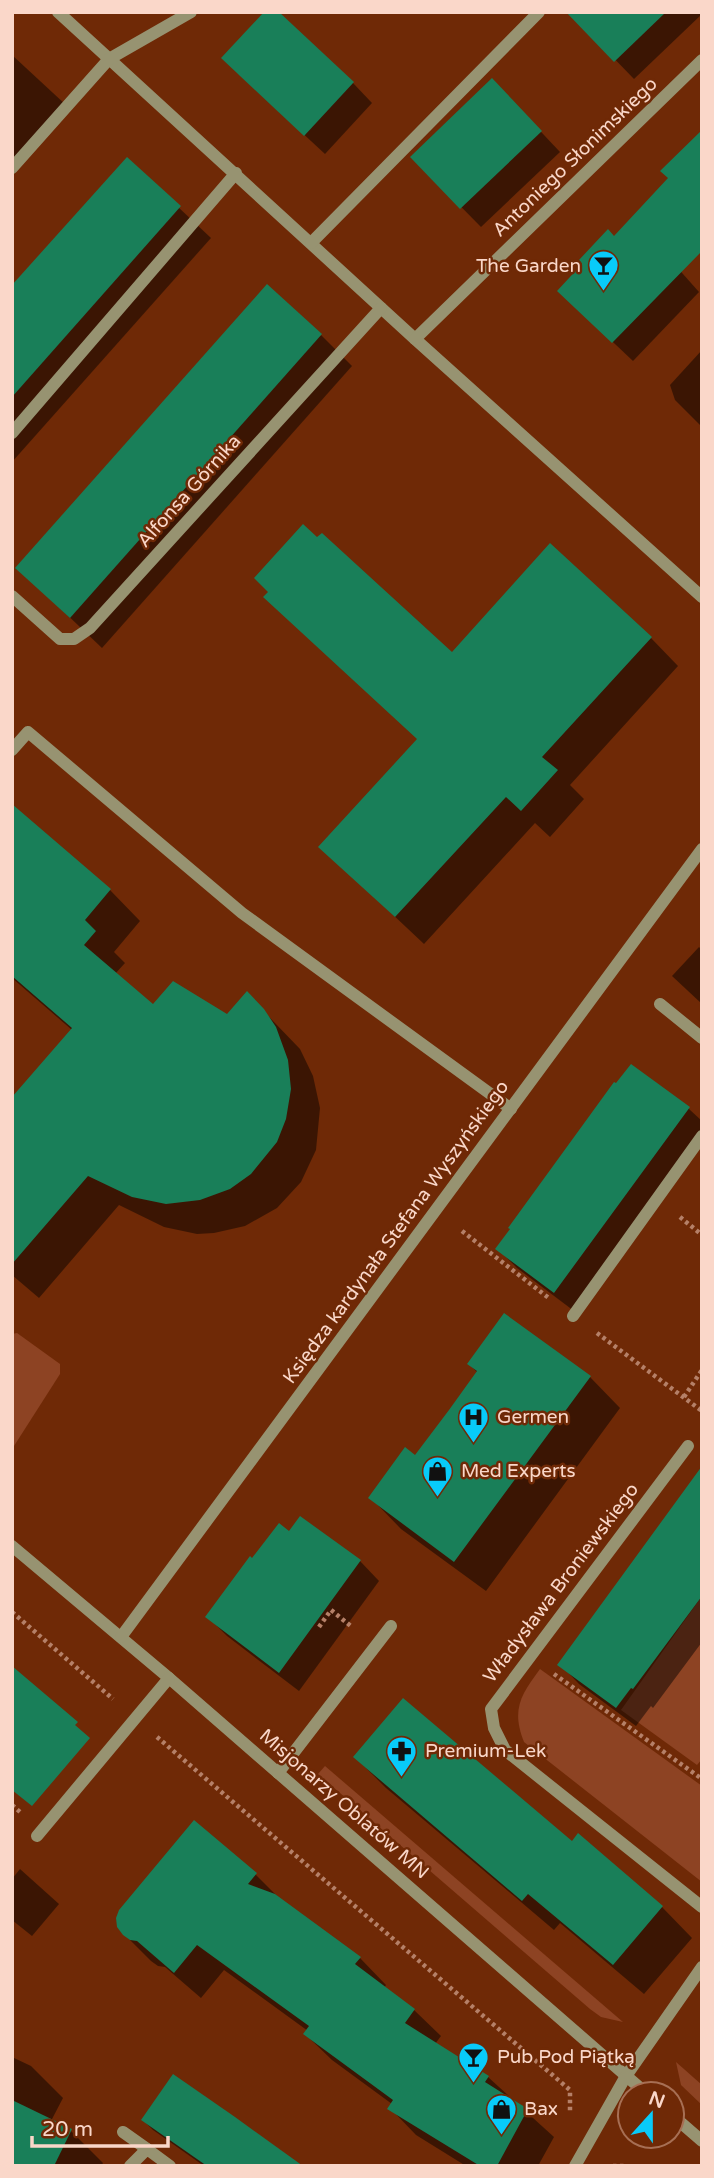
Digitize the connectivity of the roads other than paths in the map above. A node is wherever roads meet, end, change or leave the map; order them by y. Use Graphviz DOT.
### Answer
graph roads {
  1 [pos="58,12"];
  2 [pos="191,12"];
  3 [pos="539,12"];
  4 [pos="109,59"];
  5 [pos="702,60"];
  6 [pos="12,168"];
  7 [pos="236,173"];
  8 [pos="311,243"];
  9 [pos="381,308"];
  10 [pos="415,339"];
  11 [pos="12,433"];
  12 [pos="12,596"];
  13 [pos="702,597"];
  14 [pos="12,750"];
  15 [pos="702,849"];
  16 [pos="660,1004"];
  17 [pos="702,1038"];
  18 [pos="510,1109"];
  19 [pos="702,1136"];
  20 [pos="573,1316"];
  21 [pos="688,1446"];
  22 [pos="12,1546"];
  23 [pos="391,1626"];
  24 [pos="121,1637"];
  25 [pos="169,1678"];
  26 [pos="278,1773"];
  27 [pos="37,1836"];
  28 [pos="702,1907"];
  29 [pos="702,1968"];
  30 [pos="626,2076"];
  31 [pos="631,2080"];
  32 [pos="686,2127"];
  33 [pos="122,2132"];
  34 [pos="702,2141"];
  35 [pos="146,2149"];
  36 [pos="130,2166"];
  37 [pos="170,2166"];
  38 [pos="575,2166"];
  1 -- 4 [label="street"];
  2 -- 4 [label="street"];
  3 -- 8 [label="street"];
  4 -- 6 [label="street"];
  4 -- 7 [label="street"];
  5 -- 10 [label="street, Antoniego Słonimskiego"];
  7 -- 8 [label="street"];
  7 -- 11 [label="street"];
  8 -- 9 [label="street"];
  9 -- 10 [label="street"];
  9 -- 12 [label="street, Alfonsa Górnika"];
  10 -- 13 [label="street"];
  14 -- 18 [label="street"];
  15 -- 18 [label="street, Księdza kardynała Stefana Wyszyńskiego"];
  16 -- 17 [label="street"];
  18 -- 24 [label="street, Księdza kardynała Stefana Wyszyńskiego"];
  19 -- 20 [label="street"];
  21 -- 28 [label="street, Władysława Broniewskiego"];
  22 -- 24 [label="street, Misjonarzy Oblatów MN"];
  23 -- 26 [label="street"];
  24 -- 25 [label="street, Misjonarzy Oblatów MN"];
  25 -- 26 [label="street, Misjonarzy Oblatów MN"];
  25 -- 27 [label="street"];
  26 -- 30 [label="street, Misjonarzy Oblatów MN"];
  29 -- 30 [label="street"];
  30 -- 31 [label="street, Misjonarzy Oblatów MN"];
  30 -- 38 [label="street"];
  32 -- 34 [label="street"];
  33 -- 35 [label="street"];
  35 -- 36 [label="street"];
  35 -- 37 [label="street"];
}
